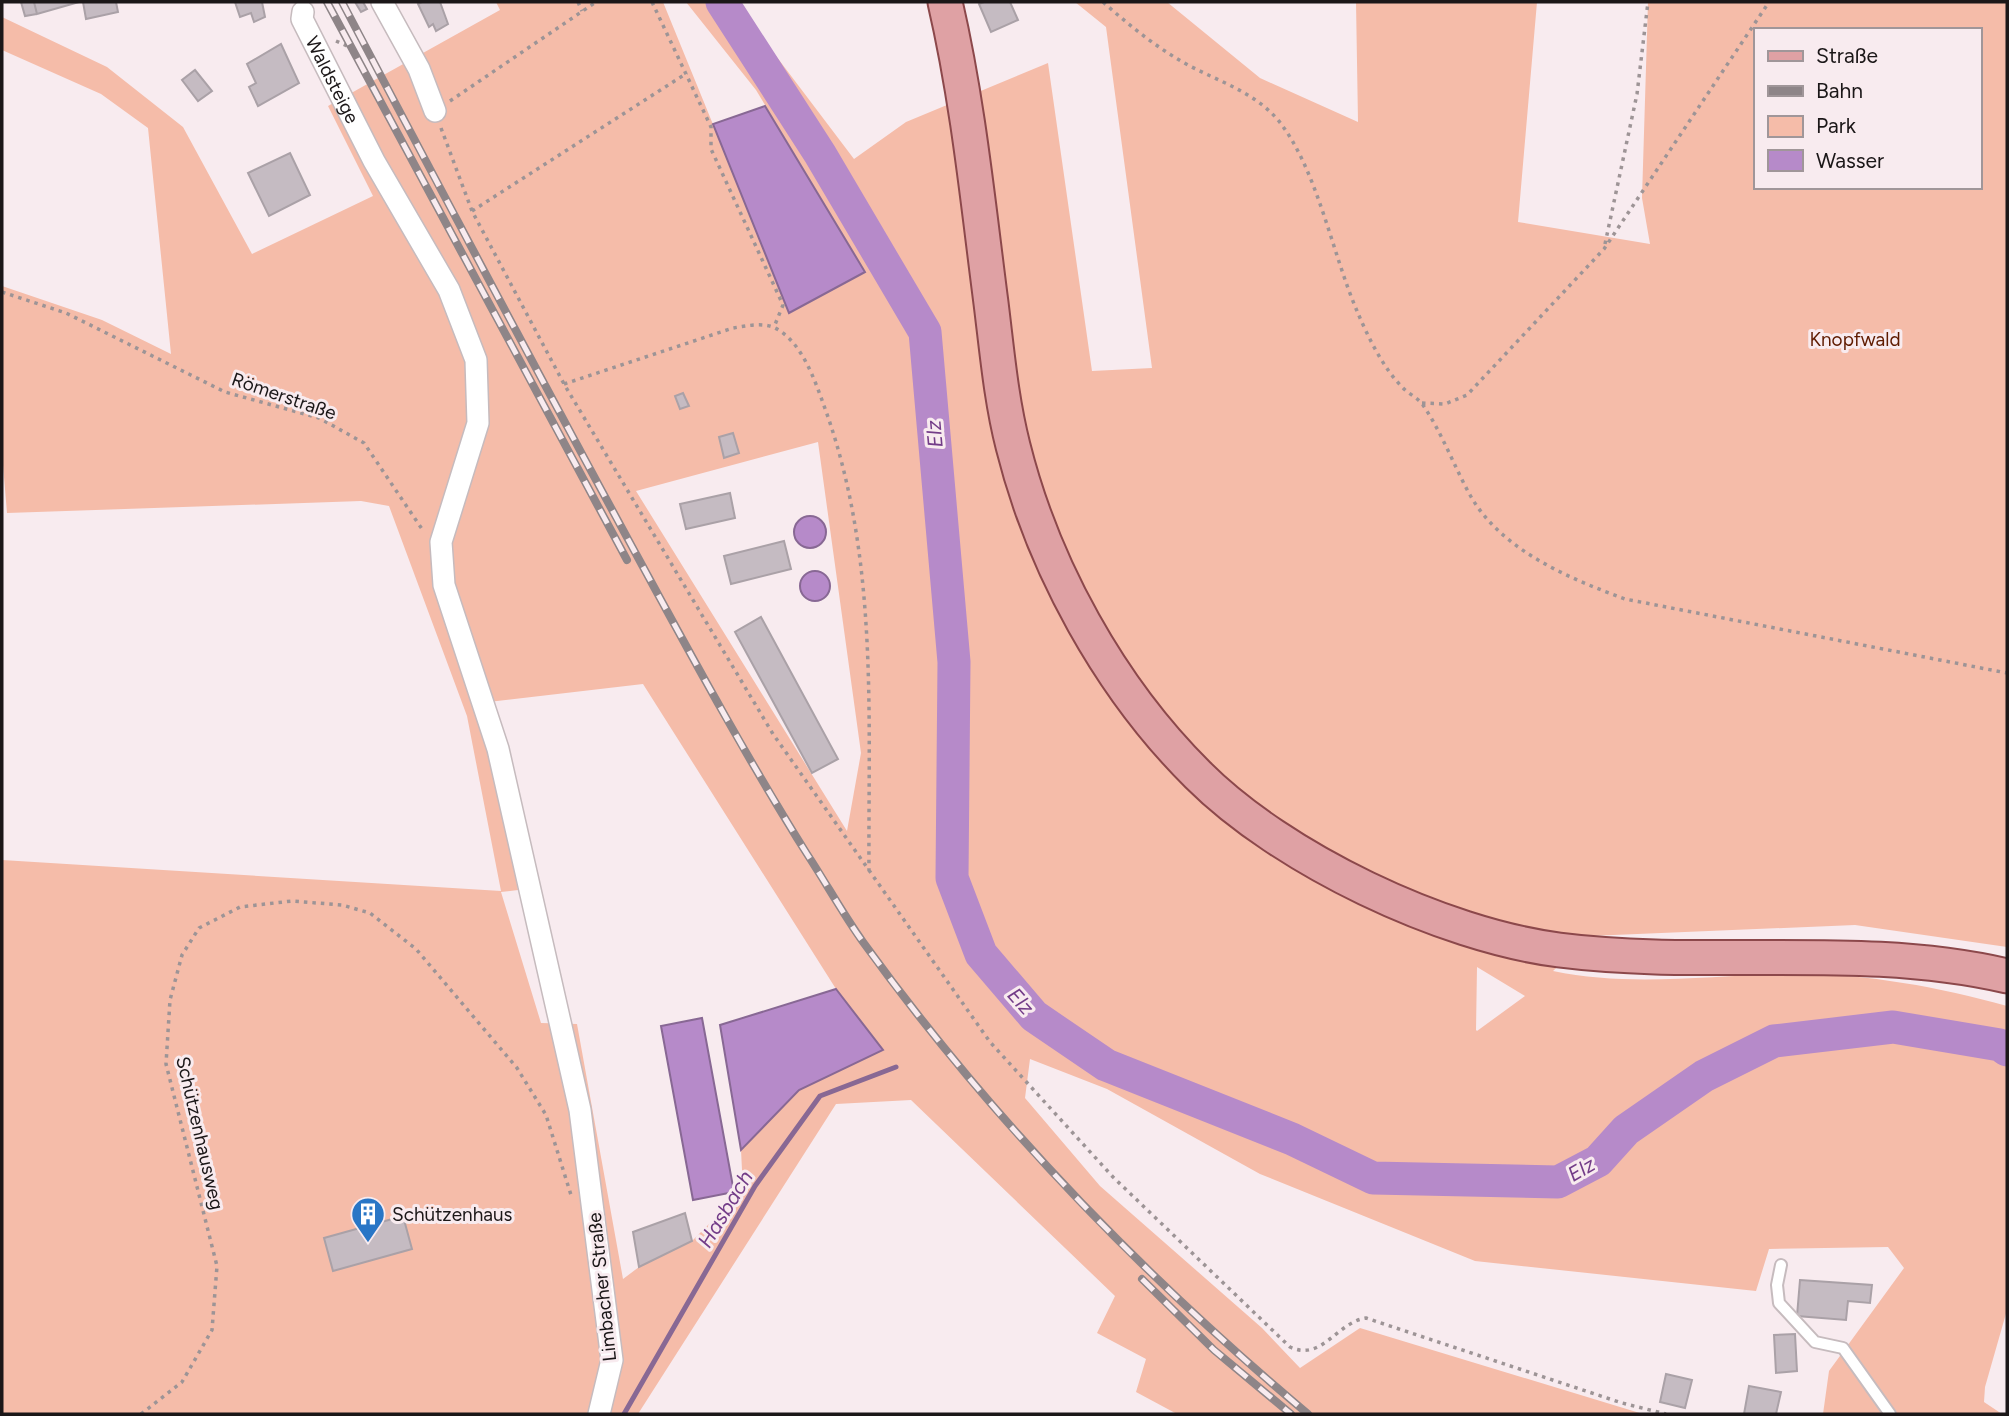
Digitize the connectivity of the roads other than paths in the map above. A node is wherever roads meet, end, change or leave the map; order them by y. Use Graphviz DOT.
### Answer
graph roads {
  1 [pos="382,2"];
  2 [pos="945,2"];
  3 [pos="302,5"];
  4 [pos="435,111"];
  5 [pos="441,542"];
  6 [pos="2007,976"];
  7 [pos="1780,1265"];
  8 [pos="601,1411"];
  9 [pos="1890,1414"];
  1 -- 4 [label="street"];
  2 -- 6 [label="main road"];
  3 -- 5 [label="street, Waldsteige"];
  5 -- 8 [label="street, Limbacher Straße"];
  7 -- 9 [label="lane"];
}
